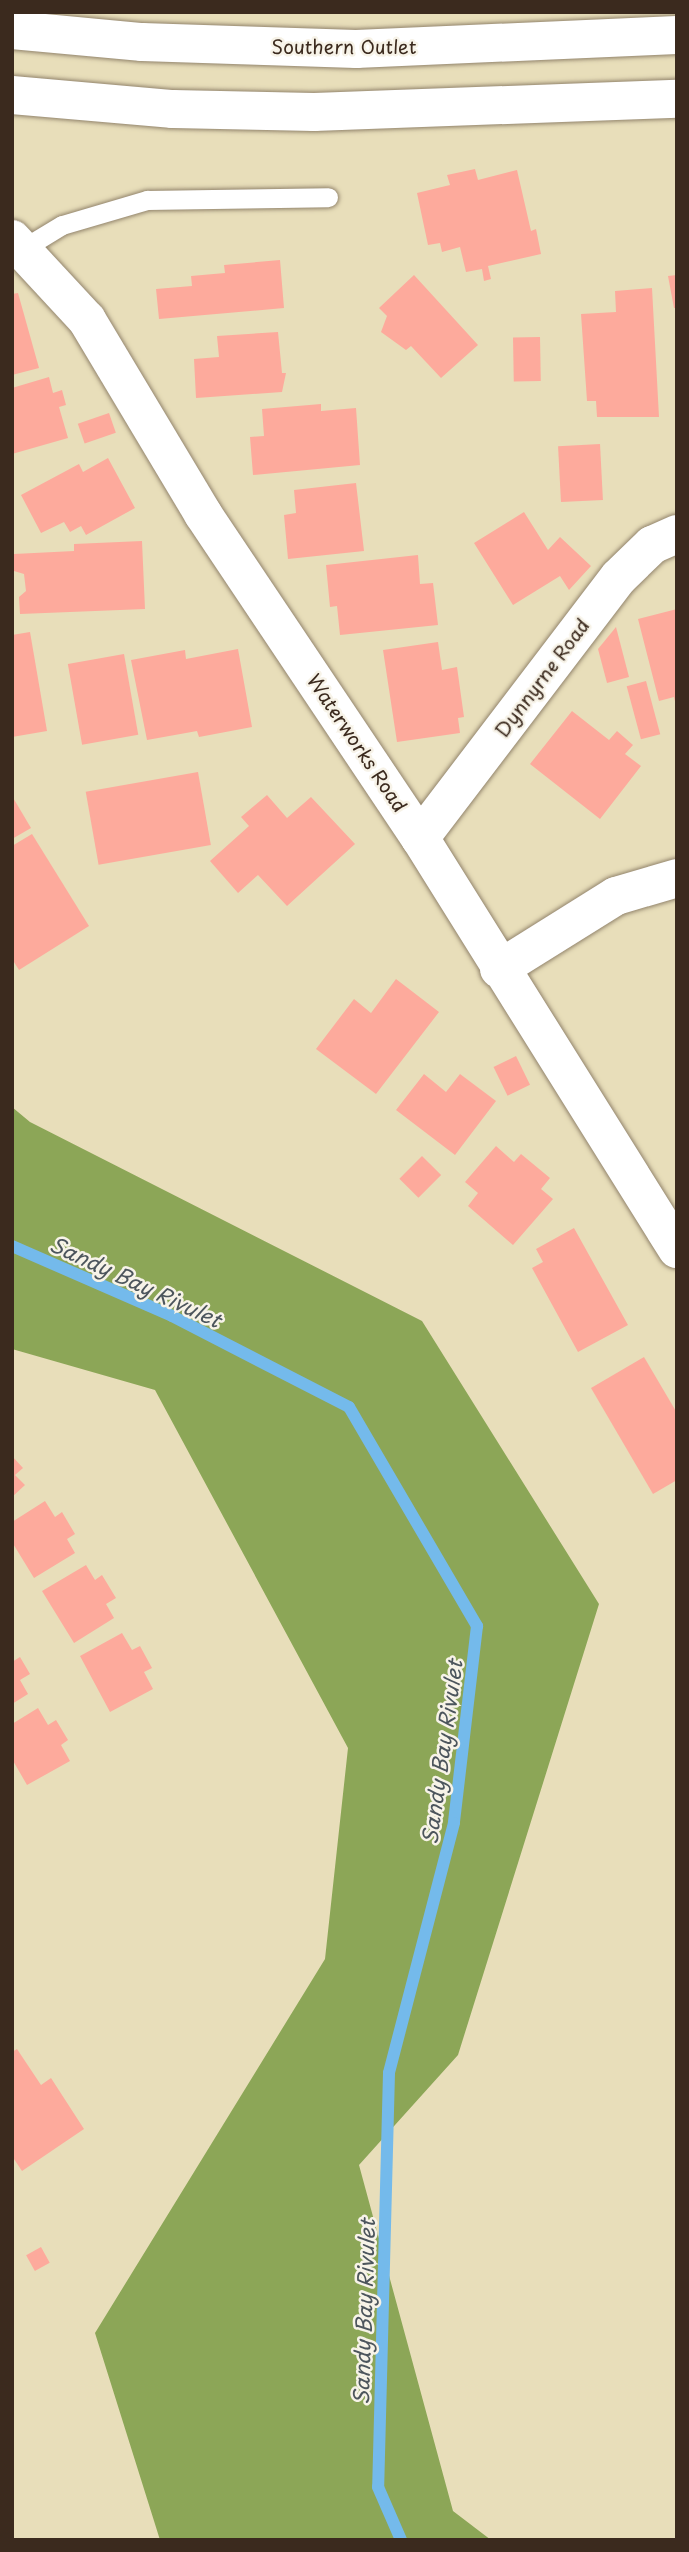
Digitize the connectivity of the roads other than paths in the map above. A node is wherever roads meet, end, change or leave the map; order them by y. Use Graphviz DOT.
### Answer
graph roads {
  1 [pos="12,30"];
  2 [pos="677,34"];
  3 [pos="12,95"];
  4 [pos="677,100"];
  5 [pos="328,197"];
  6 [pos="18,243"];
  7 [pos="677,534"];
  8 [pos="420,838"];
  9 [pos="677,878"];
  10 [pos="499,969"];
  11 [pos="677,1249"];
  1 -- 2 [label="main road, Southern Outlet"];
  3 -- 4 [label="main road"];
  5 -- 6 [label="lane, Waterworks Road"];
  6 -- 8 [label="main road, Waterworks Road"];
  7 -- 8 [label="main road, Dynnyrne Road"];
  8 -- 10 [label="main road, Waterworks Road"];
  9 -- 10 [label="main road"];
  10 -- 11 [label="main road, Waterworks Road"];
}
